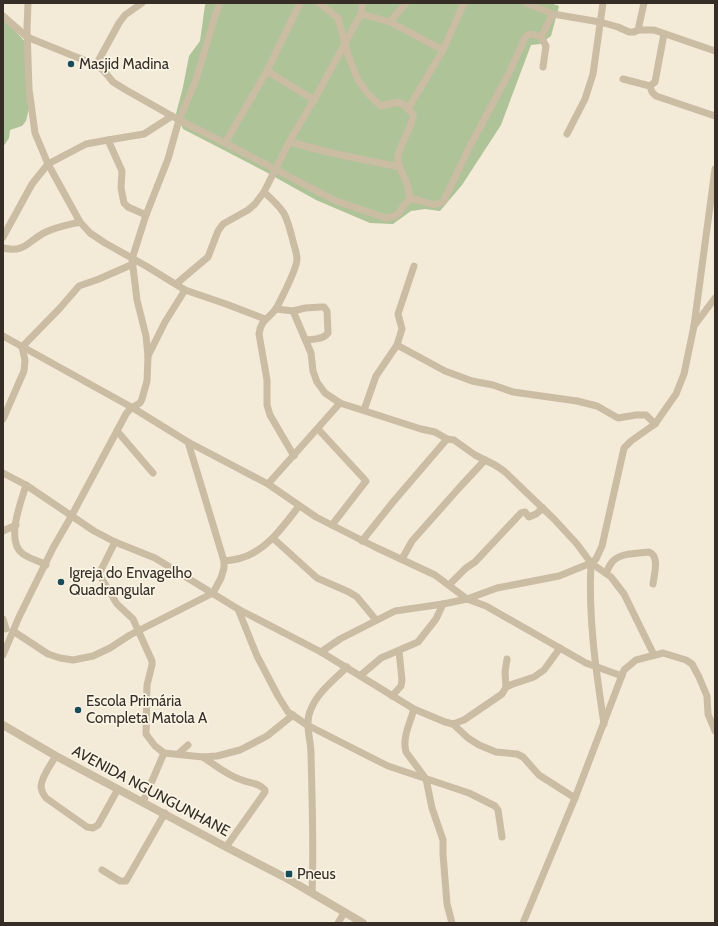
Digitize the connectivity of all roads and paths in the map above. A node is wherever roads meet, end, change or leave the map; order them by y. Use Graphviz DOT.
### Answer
graph roads {
  1 [pos="28,3"];
  2 [pos="142,3"];
  3 [pos="220,3"];
  4 [pos="300,3"];
  5 [pos="319,3"];
  6 [pos="362,3"];
  7 [pos="406,3"];
  8 [pos="464,3"];
  9 [pos="526,3"];
  10 [pos="603,3"];
  11 [pos="644,3"];
  12 [pos="361,14"];
  13 [pos="553,14"];
  14 [pos="3,16"];
  15 [pos="390,22"];
  16 [pos="600,22"];
  17 [pos="638,30"];
  18 [pos="664,34"];
  19 [pos="27,37"];
  20 [pos="542,37"];
  21 [pos="345,44"];
  22 [pos="443,50"];
  23 [pos="715,51"];
  24 [pos="96,65"];
  25 [pos="543,67"];
  26 [pos="267,71"];
  27 [pos="623,79"];
  28 [pos="650,86"];
  29 [pos="314,100"];
  30 [pos="408,109"];
  31 [pos="172,116"];
  32 [pos="715,116"];
  33 [pos="179,120"];
  34 [pos="567,134"];
  35 [pos="108,140"];
  36 [pos="289,142"];
  37 [pos="225,143"];
  38 [pos="48,164"];
  39 [pos="400,167"];
  40 [pos="275,169"];
  41 [pos="715,169"];
  42 [pos="264,192"];
  43 [pos="410,199"];
  44 [pos="713,199"];
  45 [pos="146,215"];
  46 [pos="80,222"];
  47 [pos="3,237"];
  48 [pos="3,248"];
  49 [pos="132,262"];
  50 [pos="414,266"];
  51 [pos="176,284"];
  52 [pos="186,290"];
  53 [pos="715,298"];
  54 [pos="276,309"];
  55 [pos="293,311"];
  56 [pos="264,319"];
  57 [pos="694,326"];
  58 [pos="3,336"];
  59 [pos="306,340"];
  60 [pos="397,345"];
  61 [pos="22,347"];
  62 [pos="148,356"];
  63 [pos="340,403"];
  64 [pos="133,408"];
  65 [pos="364,410"];
  66 [pos="3,419"];
  67 [pos="655,424"];
  68 [pos="318,429"];
  69 [pos="117,431"];
  70 [pos="447,439"];
  71 [pos="188,442"];
  72 [pos="294,456"];
  73 [pos="485,460"];
  74 [pos="3,473"];
  75 [pos="153,473"];
  76 [pos="268,484"];
  77 [pos="26,485"];
  78 [pos="299,506"];
  79 [pos="543,508"];
  80 [pos="72,516"];
  81 [pos="16,524"];
  82 [pos="332,525"];
  83 [pos="3,531"];
  84 [pos="272,539"];
  85 [pos="362,541"];
  86 [pos="115,542"];
  87 [pos="402,559"];
  88 [pos="224,561"];
  89 [pos="591,563"];
  90 [pos="46,565"];
  91 [pos="606,573"];
  92 [pos="653,584"];
  93 [pos="449,585"];
  94 [pos="213,593"];
  95 [pos="467,599"];
  96 [pos="443,604"];
  97 [pos="238,609"];
  98 [pos="3,619"];
  99 [pos="376,620"];
  100 [pos="10,630"];
  101 [pos="139,631"];
  102 [pos="560,648"];
  103 [pos="399,651"];
  104 [pos="321,652"];
  105 [pos="3,655"];
  106 [pos="654,655"];
  107 [pos="507,659"];
  108 [pos="347,667"];
  109 [pos="596,668"];
  110 [pos="361,675"];
  111 [pos="622,676"];
  112 [pos="506,687"];
  113 [pos="392,696"];
  114 [pos="707,696"];
  115 [pos="715,702"];
  116 [pos="414,709"];
  117 [pos="293,716"];
  118 [pos="453,724"];
  119 [pos="3,725"];
  120 [pos="307,725"];
  121 [pos="604,725"];
  122 [pos="715,731"];
  123 [pos="188,745"];
  124 [pos="164,753"];
  125 [pos="178,754"];
  126 [pos="56,756"];
  127 [pos="203,757"];
  128 [pos="426,779"];
  129 [pos="118,789"];
  130 [pos="575,798"];
  131 [pos="143,802"];
  132 [pos="165,813"];
  133 [pos="502,837"];
  134 [pos="226,847"];
  135 [pos="102,870"];
  136 [pos="312,892"];
  137 [pos="344,912"];
  138 [pos="338,923"];
  139 [pos="363,923"];
  140 [pos="452,923"];
  141 [pos="523,923"];
  1 -- 19 [label="street"];
  2 -- 24 [label="street"];
  3 -- 33 [label="street"];
  4 -- 26 [label="street"];
  5 -- 21 [label="street"];
  6 -- 12 [label="street"];
  7 -- 15 [label="street"];
  8 -- 22 [label="street"];
  9 -- 13 [label="street"];
  10 -- 16 [label="street"];
  11 -- 17 [label="street"];
  12 -- 15 [label="street"];
  12 -- 21 [label="street"];
  13 -- 16 [label="street"];
  13 -- 20 [label="street"];
  14 -- 19 [label="street"];
  15 -- 22 [label="street"];
  16 -- 17 [label="street"];
  16 -- 34 [label="street"];
  17 -- 18 [label="street"];
  18 -- 23 [label="street"];
  18 -- 28 [label="street"];
  19 -- 24 [label="street"];
  19 -- 38 [label="street"];
  20 -- 25 [label="street"];
  20 -- 43 [label="street"];
  21 -- 29 [label="street"];
  21 -- 30 [label="street"];
  22 -- 30 [label="street"];
  24 -- 31 [label="street"];
  26 -- 29 [label="street"];
  26 -- 37 [label="street"];
  27 -- 28 [label="street"];
  28 -- 32 [label="street"];
  29 -- 36 [label="street"];
  30 -- 39 [label="street"];
  31 -- 33 [label="street"];
  31 -- 35 [label="street"];
  33 -- 37 [label="street"];
  33 -- 45 [label="street"];
  35 -- 38 [label="street"];
  35 -- 45 [label="street"];
  36 -- 39 [label="street"];
  36 -- 40 [label="street"];
  37 -- 40 [label="street"];
  38 -- 46 [label="street"];
  38 -- 47 [label="street"];
  39 -- 43 [label="street"];
  40 -- 42 [label="street"];
  40 -- 43 [label="street"];
  41 -- 44 [label="street"];
  42 -- 51 [label="street"];
  42 -- 54 [label="street"];
  44 -- 57 [label="street"];
  45 -- 49 [label="street"];
  46 -- 48 [label="street"];
  46 -- 49 [label="street"];
  49 -- 51 [label="street"];
  49 -- 61 [label="street"];
  49 -- 62 [label="street"];
  50 -- 60 [label="street"];
  51 -- 52 [label="street"];
  52 -- 56 [label="street"];
  52 -- 62 [label="street"];
  53 -- 57 [label="street"];
  54 -- 55 [label="street"];
  54 -- 56 [label="street"];
  55 -- 59 [label="street"];
  55 -- 59 [label="street"];
  56 -- 72 [label="street"];
  57 -- 67 [label="street"];
  58 -- 61 [label="street"];
  59 -- 63 [label="street"];
  60 -- 65 [label="street"];
  60 -- 67 [label="street"];
  61 -- 64 [label="street"];
  61 -- 66 [label="street"];
  62 -- 64 [label="street"];
  63 -- 65 [label="street"];
  63 -- 68 [label="street"];
  64 -- 69 [label="street"];
  64 -- 71 [label="street"];
  65 -- 70 [label="street"];
  67 -- 89 [label="street"];
  68 -- 72 [label="street"];
  68 -- 82 [label="street"];
  69 -- 75 [label="street"];
  69 -- 80 [label="street"];
  70 -- 73 [label="street"];
  70 -- 85 [label="street"];
  71 -- 76 [label="street"];
  71 -- 88 [label="street"];
  72 -- 76 [label="street"];
  73 -- 79 [label="street"];
  73 -- 87 [label="street"];
  74 -- 77 [label="street"];
  76 -- 78 [label="street"];
  77 -- 80 [label="street"];
  77 -- 81 [label="street"];
  78 -- 82 [label="street"];
  78 -- 84 [label="street"];
  79 -- 89 [label="street"];
  79 -- 93 [label="street"];
  80 -- 86 [label="street"];
  80 -- 90 [label="street"];
  81 -- 83 [label="street"];
  81 -- 90 [label="street"];
  82 -- 85 [label="street"];
  84 -- 88 [label="street"];
  84 -- 99 [label="street"];
  85 -- 87 [label="street"];
  86 -- 94 [label="street"];
  86 -- 101 [label="street"];
  87 -- 93 [label="street"];
  88 -- 94 [label="street"];
  89 -- 91 [label="street"];
  89 -- 95 [label="street"];
  89 -- 109 [label="street"];
  90 -- 100 [label="street"];
  91 -- 92 [label="street"];
  91 -- 106 [label="street"];
  93 -- 95 [label="street"];
  94 -- 97 [label="street"];
  94 -- 101 [label="street"];
  95 -- 96 [label="street"];
  95 -- 102 [label="street"];
  96 -- 99 [label="street"];
  96 -- 103 [label="street"];
  97 -- 104 [label="street"];
  97 -- 117 [label="street"];
  98 -- 100 [label="street"];
  99 -- 104 [label="street"];
  100 -- 101 [label="street"];
  100 -- 105 [label="street"];
  101 -- 124 [label="street"];
  102 -- 109 [label="street"];
  102 -- 112 [label="street"];
  103 -- 110 [label="street"];
  103 -- 113 [label="street"];
  104 -- 108 [label="street"];
  106 -- 111 [label="street"];
  106 -- 114 [label="street"];
  107 -- 112 [label="street"];
  108 -- 110 [label="street"];
  108 -- 120 [label="street"];
  109 -- 111 [label="street"];
  109 -- 121 [label="street"];
  110 -- 113 [label="street"];
  111 -- 121 [label="street"];
  112 -- 118 [label="street"];
  113 -- 116 [label="street"];
  114 -- 115 [label="street"];
  114 -- 122 [label="street"];
  116 -- 118 [label="street"];
  116 -- 128 [label="street"];
  117 -- 120 [label="street"];
  117 -- 127 [label="street"];
  118 -- 130 [label="street"];
  119 -- 126 [label="street, AVENIDA NGUNGUNHANE"];
  120 -- 128 [label="street"];
  120 -- 136 [label="street"];
  121 -- 130 [label="street"];
  123 -- 125 [label="street"];
  124 -- 125 [label="street"];
  124 -- 131 [label="street"];
  125 -- 127 [label="street"];
  126 -- 129 [label="street, AVENIDA NGUNGUNHANE"];
  126 -- 129 [label="street"];
  127 -- 134 [label="street"];
  128 -- 133 [label="street"];
  128 -- 140 [label="street"];
  129 -- 131 [label="street, AVENIDA NGUNGUNHANE"];
  130 -- 141 [label="street"];
  131 -- 132 [label="street, AVENIDA NGUNGUNHANE"];
  132 -- 134 [label="street, AVENIDA NGUNGUNHANE"];
  132 -- 135 [label="street"];
  134 -- 136 [label="street, AVENIDA NGUNGUNHANE"];
  136 -- 137 [label="street, AVENIDA NGUNGUNHANE"];
  137 -- 138 [label="street"];
  137 -- 139 [label="street, AVENIDA NGUNGUNHANE"];
}
